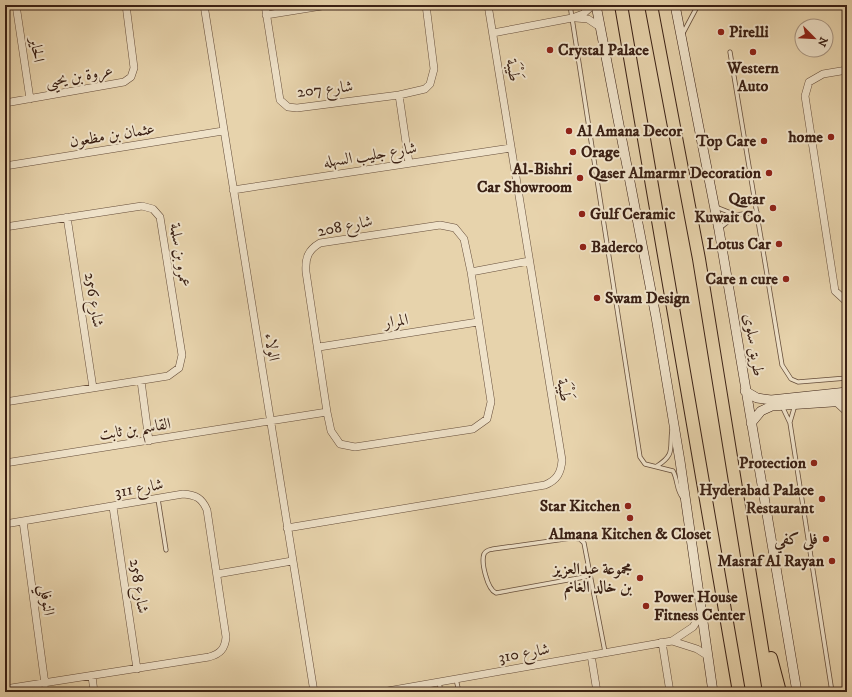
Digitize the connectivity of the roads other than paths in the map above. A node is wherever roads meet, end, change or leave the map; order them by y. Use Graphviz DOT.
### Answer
graph roads {
  1 [pos="16,5"];
  2 [pos="126,5"];
  3 [pos="204,5"];
  4 [pos="264,5"];
  5 [pos="328,5"];
  6 [pos="426,5"];
  7 [pos="488,5"];
  8 [pos="570,5"];
  9 [pos="593,5"];
  10 [pos="596,5"];
  11 [pos="621,5"];
  12 [pos="651,5"];
  13 [pos="675,5"];
  14 [pos="698,5"];
  15 [pos="266,15"];
  16 [pos="572,18"];
  17 [pos="600,27"];
  18 [pos="493,33"];
  19 [pos="681,38"];
  20 [pos="730,52"];
  21 [pos="847,70"];
  22 [pos="398,95"];
  23 [pos="30,99"];
  24 [pos="5,103"];
  25 [pos="223,131"];
  26 [pos="511,148"];
  27 [pos="409,163"];
  28 [pos="5,166"];
  29 [pos="233,190"];
  30 [pos="714,206"];
  31 [pos="757,212"];
  32 [pos="736,215"];
  33 [pos="67,216"];
  34 [pos="5,227"];
  35 [pos="719,230"];
  36 [pos="529,261"];
  37 [pos="471,272"];
  38 [pos="847,302"];
  39 [pos="478,322"];
  40 [pos="319,347"];
  41 [pos="847,378"];
  42 [pos="141,381"];
  43 [pos="93,388"];
  44 [pos="746,391"];
  45 [pos="846,401"];
  46 [pos="5,402"];
  47 [pos="796,403"];
  48 [pos="780,404"];
  49 [pos="327,412"];
  50 [pos="673,421"];
  51 [pos="270,423"];
  52 [pos="751,423"];
  53 [pos="790,423"];
  54 [pos="149,441"];
  55 [pos="5,463"];
  56 [pos="657,466"];
  57 [pos="158,499"];
  58 [pos="686,502"];
  59 [pos="113,507"];
  60 [pos="23,521"];
  61 [pos="5,524"];
  62 [pos="287,528"];
  63 [pos="166,550"];
  64 [pos="292,561"];
  65 [pos="217,574"];
  66 [pos="590,576"];
  67 [pos="754,593"];
  68 [pos="702,613"];
  69 [pos="730,639"];
  70 [pos="672,641"];
  71 [pos="662,642"];
  72 [pos="605,652"];
  73 [pos="591,655"];
  74 [pos="708,656"];
  75 [pos="137,669"];
  76 [pos="92,676"];
  77 [pos="456,679"];
  78 [pos="439,682"];
  79 [pos="45,684"];
  80 [pos="5,689"];
  81 [pos="94,692"];
  82 [pos="314,692"];
  83 [pos="382,692"];
  84 [pos="441,692"];
  85 [pos="459,692"];
  86 [pos="597,692"];
  87 [pos="670,692"];
  88 [pos="713,692"];
  89 [pos="734,692"];
  90 [pos="739,692"];
  91 [pos="769,692"];
  92 [pos="780,692"];
  93 [pos="797,692"];
  94 [pos="832,692"];
  1 -- 23 [label="street, الحاير"];
  2 -- 23 [label="street, عروة بن يحيى"];
  3 -- 25 [label="street, الولاء"];
  4 -- 15 [label="street, شارع 207"];
  5 -- 15 [label="street"];
  6 -- 22 [label="street, شارع 207"];
  7 -- 18 [label="street, طَيْبَة"];
  8 -- 16 [label="lane"];
  9 -- 16 [label="street"];
  10 -- 17 [label="main road"];
  11 -- 69 [label="highway"];
  12 -- 67 [label="highway"];
  13 -- 19 [label="main road, طريق سلوى"];
  14 -- 19 [label="lane"];
  15 -- 22 [label="street, شارع 207"];
  16 -- 17 [label="street"];
  16 -- 18 [label="street"];
  16 -- 56 [label="lane"];
  17 -- 50 [label="main road"];
  18 -- 26 [label="street, طَيْبَة"];
  19 -- 30 [label="main road, طريق سلوى"];
  20 -- 31 [label="lane"];
  21 -- 38 [label="street"];
  22 -- 27 [label="street"];
  23 -- 24 [label="street, عروة بن يحيى"];
  25 -- 28 [label="street, عثمان بن مظعون"];
  25 -- 29 [label="street, الولاء"];
  26 -- 27 [label="street, شارع جليب السهله"];
  26 -- 36 [label="street, طَيْبَة"];
  27 -- 29 [label="street, شارع جليب السهله"];
  29 -- 51 [label="street, الولاء"];
  30 -- 32 [label="lane"];
  30 -- 35 [label="main road, طريق سلوى"];
  31 -- 32 [label="lane"];
  31 -- 41 [label="lane"];
  32 -- 35 [label="lane"];
  33 -- 34 [label="street, عمرو بن سلمة"];
  33 -- 42 [label="street, عمرو بن سلمة"];
  33 -- 43 [label="street, شارع 256"];
  35 -- 44 [label="main road, طريق سلوى"];
  36 -- 37 [label="street"];
  36 -- 62 [label="street, طَيْبَة"];
  37 -- 39 [label="street, شارع 208"];
  37 -- 40 [label="street, شارع 208"];
  39 -- 40 [label="street, المرار"];
  39 -- 49 [label="street, شارع 208"];
  40 -- 49 [label="street, شارع 208"];
  42 -- 43 [label="street, عمرو بن سلمة"];
  42 -- 54 [label="street"];
  43 -- 46 [label="street, عمرو بن سلمة"];
  44 -- 45 [label="main road"];
  44 -- 52 [label="main road, طريق سلوى"];
  45 -- 47 [label="main road"];
  47 -- 48 [label="main road"];
  47 -- 53 [label="lane"];
  48 -- 52 [label="main road"];
  48 -- 53 [label="lane"];
  49 -- 51 [label="street"];
  50 -- 56 [label="lane"];
  50 -- 58 [label="main road"];
  51 -- 54 [label="street, القاسم بن ثابت"];
  51 -- 62 [label="street, الولاء"];
  52 -- 93 [label="main road, طريق سلوى"];
  53 -- 94 [label="lane"];
  54 -- 55 [label="street, القاسم بن ثابت"];
  56 -- 58 [label="lane"];
  57 -- 59 [label="street, شارع 311"];
  57 -- 63 [label="lane"];
  57 -- 65 [label="street, شارع 311"];
  58 -- 68 [label="main road"];
  59 -- 60 [label="street, شارع 311"];
  59 -- 75 [label="street, شارع 258"];
  60 -- 61 [label="street, شارع 311"];
  60 -- 79 [label="street, النوفلي"];
  62 -- 64 [label="street, الولاء"];
  64 -- 65 [label="street"];
  64 -- 82 [label="street, الولاء"];
  65 -- 75 [label="street, شارع 311"];
  66 -- 66 [label="lane"];
  66 -- 72 [label="lane"];
  67 -- 91 [label="highway"];
  67 -- 92 [label="highway"];
  68 -- 70 [label="street, شارع 310"];
  68 -- 74 [label="main road"];
  69 -- 89 [label="highway"];
  69 -- 90 [label="highway"];
  70 -- 71 [label="street, شارع 310"];
  70 -- 74 [label="street, شارع 310"];
  71 -- 72 [label="street, شارع 310"];
  71 -- 87 [label="street"];
  72 -- 73 [label="street, شارع 310"];
  73 -- 77 [label="street, شارع 310"];
  73 -- 86 [label="street"];
  74 -- 88 [label="main road"];
  75 -- 76 [label="street, شارع 311"];
  76 -- 79 [label="street, شارع 311"];
  76 -- 81 [label="street"];
  77 -- 78 [label="street, شارع 310"];
  77 -- 85 [label="lane"];
  78 -- 83 [label="street, شارع 310"];
  78 -- 84 [label="lane"];
  79 -- 80 [label="street, شارع 311"];
}
